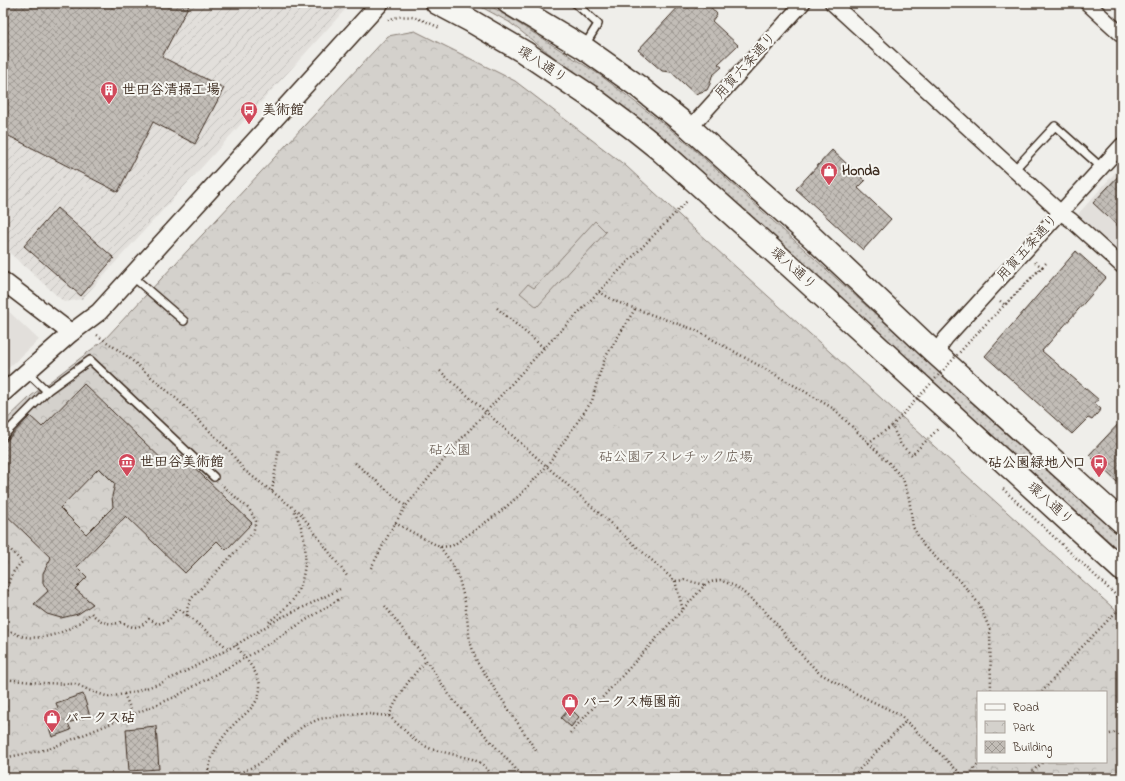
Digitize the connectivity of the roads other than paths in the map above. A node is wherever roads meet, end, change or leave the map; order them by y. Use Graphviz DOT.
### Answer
graph roads {
  1 [pos="380,3"];
  2 [pos="437,3"];
  3 [pos="509,3"];
  4 [pos="575,3"];
  5 [pos="803,3"];
  6 [pos="832,3"];
  7 [pos="1086,3"];
  8 [pos="1122,35"];
  9 [pos="584,48"];
  10 [pos="690,128"];
  11 [pos="1122,144"];
  12 [pos="1101,167"];
  13 [pos="1014,170"];
  14 [pos="1061,213"];
  15 [pos="1122,266"];
  16 [pos="132,276"];
  17 [pos="3,281"];
  18 [pos="184,321"];
  19 [pos="86,333"];
  20 [pos="935,353"];
  21 [pos="27,372"];
  22 [pos="47,392"];
  23 [pos="6,401"];
  24 [pos="3,436"];
  25 [pos="214,477"];
  26 [pos="1122,522"];
  27 [pos="1122,570"];
  1 -- 16 [label="street"];
  2 -- 27 [label="main road, 環八通り"];
  3 -- 9 [label="main road"];
  4 -- 9 [label="lane"];
  5 -- 10 [label="street, 用賀六条通り"];
  6 -- 13 [label="street"];
  7 -- 8 [label="street"];
  9 -- 10 [label="main road"];
  10 -- 20 [label="main road"];
  11 -- 12 [label="street, 用賀五条通り"];
  12 -- 13 [label="lane"];
  12 -- 14 [label="street, 用賀五条通り"];
  13 -- 14 [label="street"];
  14 -- 15 [label="street"];
  14 -- 20 [label="street, 用賀五条通り"];
  16 -- 18 [label="lane"];
  16 -- 19 [label="street"];
  17 -- 19 [label="street"];
  19 -- 21 [label="street"];
  20 -- 26 [label="main road"];
  21 -- 22 [label="lane"];
  21 -- 23 [label="street"];
  22 -- 24 [label="lane"];
  22 -- 25 [label="lane"];
}
